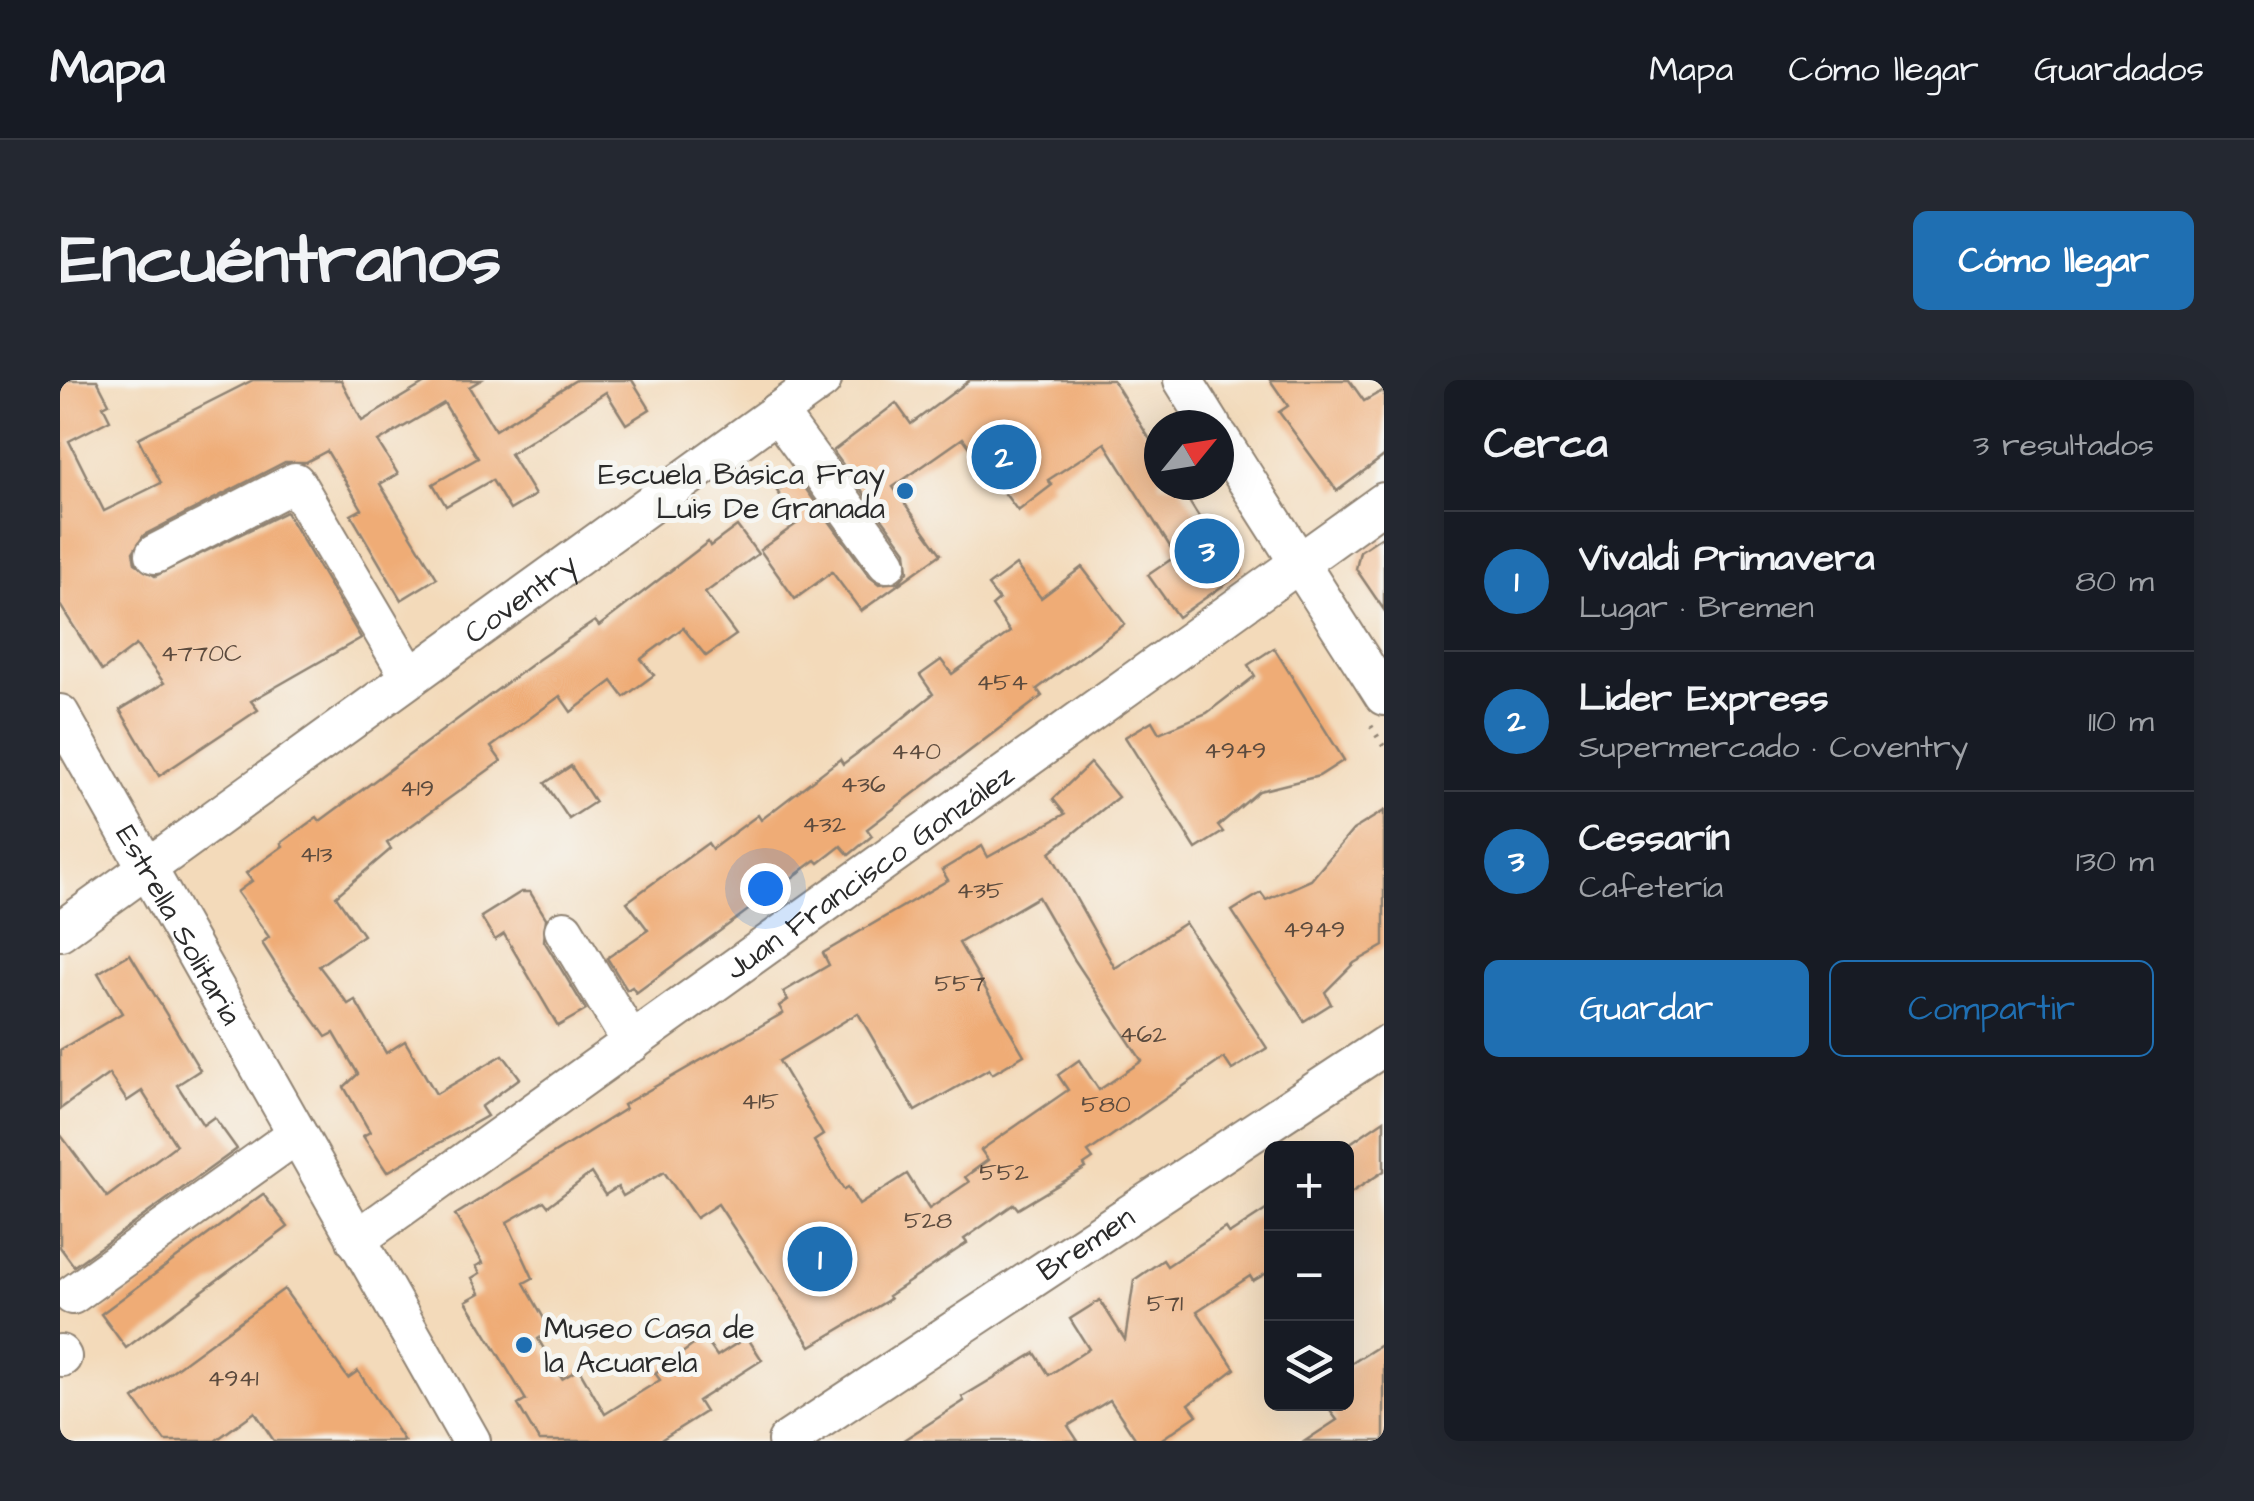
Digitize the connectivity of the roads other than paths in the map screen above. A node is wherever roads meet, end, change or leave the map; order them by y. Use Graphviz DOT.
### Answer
graph roads {
  1 [pos="822,380"];
  2 [pos="1182,380"];
  3 [pos="1201,410"];
  4 [pos="777,412"];
  5 [pos="1234,461"];
  6 [pos="1384,502"];
  7 [pos="155,554"];
  8 [pos="888,563"];
  9 [pos="1300,564"];
  10 [pos="410,676"];
  11 [pos="1384,696"];
  12 [pos="60,714"];
  13 [pos="148,868"];
  14 [pos="60,930"];
  15 [pos="564,930"];
  16 [pos="632,1043"];
  17 [pos="1384,1046"];
  18 [pos="297,1134"];
  19 [pos="356,1240"];
  20 [pos="72,1295"];
  21 [pos="471,1441"];
  22 [pos="787,1441"];
  1 -- 4 [label="street, Coventry"];
  2 -- 3 [label="street"];
  4 -- 8 [label="street"];
  4 -- 10 [label="street, Coventry"];
  5 -- 9 [label="street"];
  6 -- 9 [label="street, Juan Francisco González"];
  7 -- 10 [label="street"];
  9 -- 11 [label="street"];
  9 -- 16 [label="street, Juan Francisco González"];
  10 -- 13 [label="street, Coventry"];
  12 -- 13 [label="street, Estrella Solitaria"];
  13 -- 14 [label="street, Coventry"];
  13 -- 18 [label="street, Estrella Solitaria"];
  15 -- 16 [label="street"];
  16 -- 19 [label="street, Juan Francisco González"];
  17 -- 22 [label="street, Bremen"];
  18 -- 19 [label="street, Estrella Solitaria"];
  18 -- 20 [label="street"];
  19 -- 21 [label="street, Estrella Solitaria"];
}
